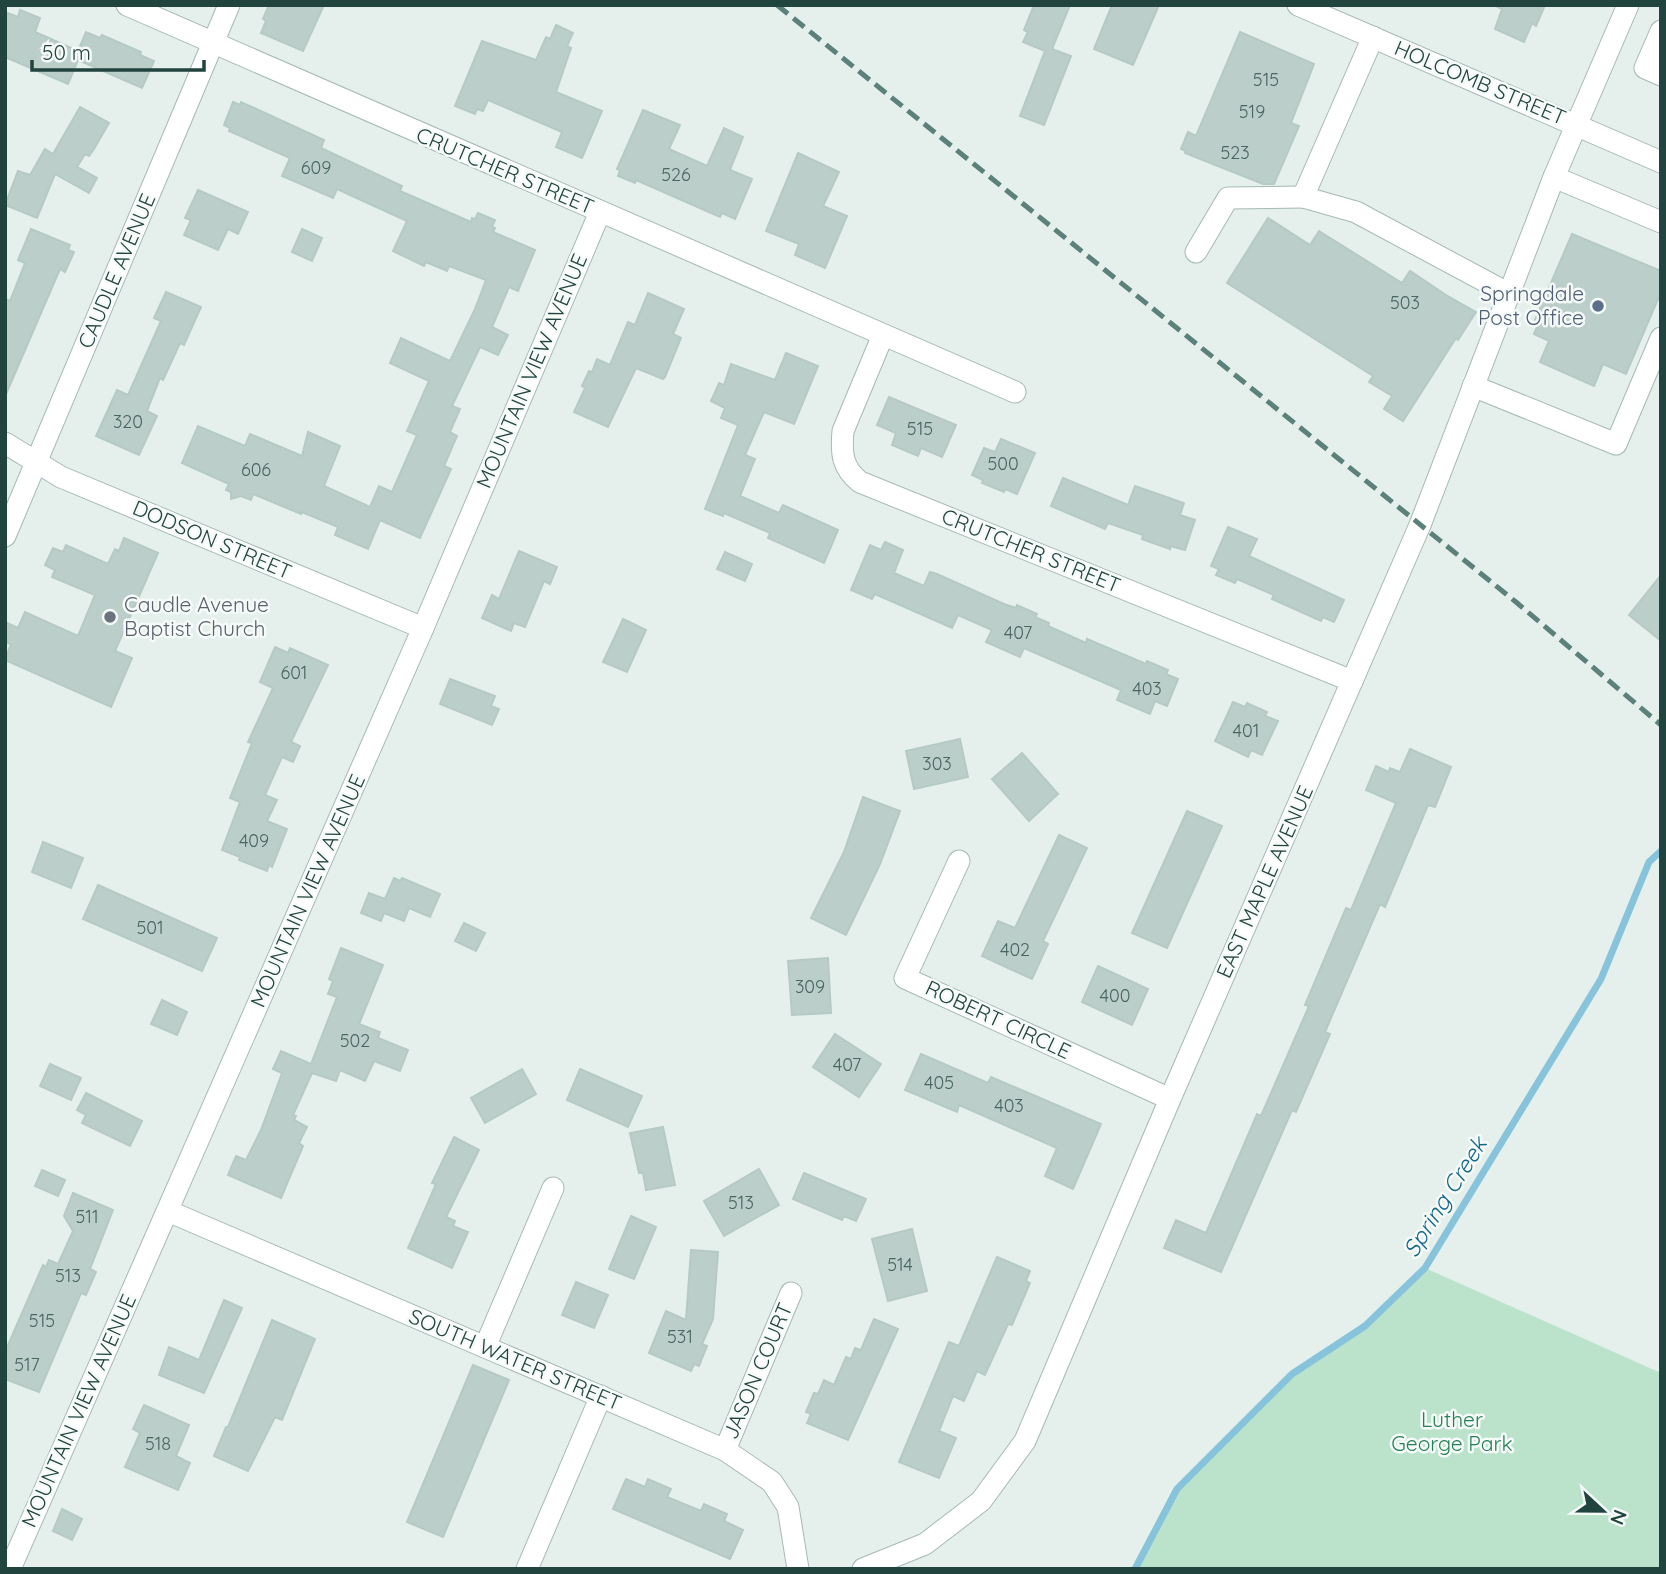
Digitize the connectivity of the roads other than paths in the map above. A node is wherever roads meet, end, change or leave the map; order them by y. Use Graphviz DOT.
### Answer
graph roads {
  1 [pos="127,5"];
  2 [pos="229,5"];
  3 [pos="1298,5"];
  4 [pos="1628,5"];
  5 [pos="1661,31"];
  6 [pos="1373,37"];
  7 [pos="213,44"];
  8 [pos="1661,75"];
  9 [pos="1577,124"];
  10 [pos="1661,162"];
  11 [pos="1554,177"];
  12 [pos="1303,197"];
  13 [pos="600,212"];
  14 [pos="1661,222"];
  15 [pos="1196,252"];
  16 [pos="1509,294"];
  17 [pos="883,335"];
  18 [pos="1661,338"];
  19 [pos="1473,386"];
  20 [pos="1015,392"];
  21 [pos="5,443"];
  22 [pos="37,462"];
  23 [pos="5,536"];
  24 [pos="423,628"];
  25 [pos="1352,681"];
  26 [pos="959,861"];
  27 [pos="1170,1099"];
  28 [pos="553,1188"];
  29 [pos="168,1211"];
  30 [pos="792,1293"];
  31 [pos="485,1347"];
  32 [pos="601,1396"];
  33 [pos="725,1450"];
  34 [pos="10,1569"];
  35 [pos="527,1569"];
  36 [pos="798,1569"];
  37 [pos="863,1569"];
  1 -- 7 [label="street, CRUTCHER STREET"];
  2 -- 7 [label="street, CAUDLE AVENUE"];
  3 -- 6 [label="street, HOLCOMB STREET"];
  4 -- 9 [label="street, EAST MAPLE AVENUE"];
  5 -- 8 [label="street"];
  6 -- 9 [label="street, HOLCOMB STREET"];
  6 -- 12 [label="street"];
  7 -- 13 [label="street, CRUTCHER STREET"];
  7 -- 22 [label="street, CAUDLE AVENUE"];
  9 -- 10 [label="street, HOLCOMB STREET"];
  9 -- 11 [label="street, EAST MAPLE AVENUE"];
  11 -- 14 [label="street"];
  11 -- 16 [label="street, EAST MAPLE AVENUE"];
  12 -- 15 [label="street"];
  12 -- 16 [label="street"];
  13 -- 17 [label="street, CRUTCHER STREET"];
  13 -- 24 [label="street, MOUNTAIN VIEW AVENUE"];
  16 -- 19 [label="street, EAST MAPLE AVENUE"];
  17 -- 20 [label="street, CRUTCHER STREET"];
  17 -- 25 [label="street, CRUTCHER STREET"];
  18 -- 19 [label="street"];
  19 -- 25 [label="street, EAST MAPLE AVENUE"];
  21 -- 22 [label="street, DODSON STREET"];
  22 -- 23 [label="street, CAUDLE AVENUE"];
  22 -- 24 [label="street, DODSON STREET"];
  24 -- 29 [label="street, MOUNTAIN VIEW AVENUE"];
  25 -- 27 [label="street, EAST MAPLE AVENUE"];
  26 -- 27 [label="street, ROBERT CIRCLE"];
  27 -- 37 [label="street, EAST MAPLE AVENUE"];
  28 -- 31 [label="street"];
  29 -- 31 [label="street, SOUTH WATER STREET"];
  29 -- 34 [label="street, MOUNTAIN VIEW AVENUE"];
  30 -- 33 [label="street, JASON COURT"];
  31 -- 32 [label="street, SOUTH WATER STREET"];
  32 -- 33 [label="street, SOUTH WATER STREET"];
  32 -- 35 [label="street"];
  33 -- 36 [label="street, SOUTH WATER STREET"];
}
